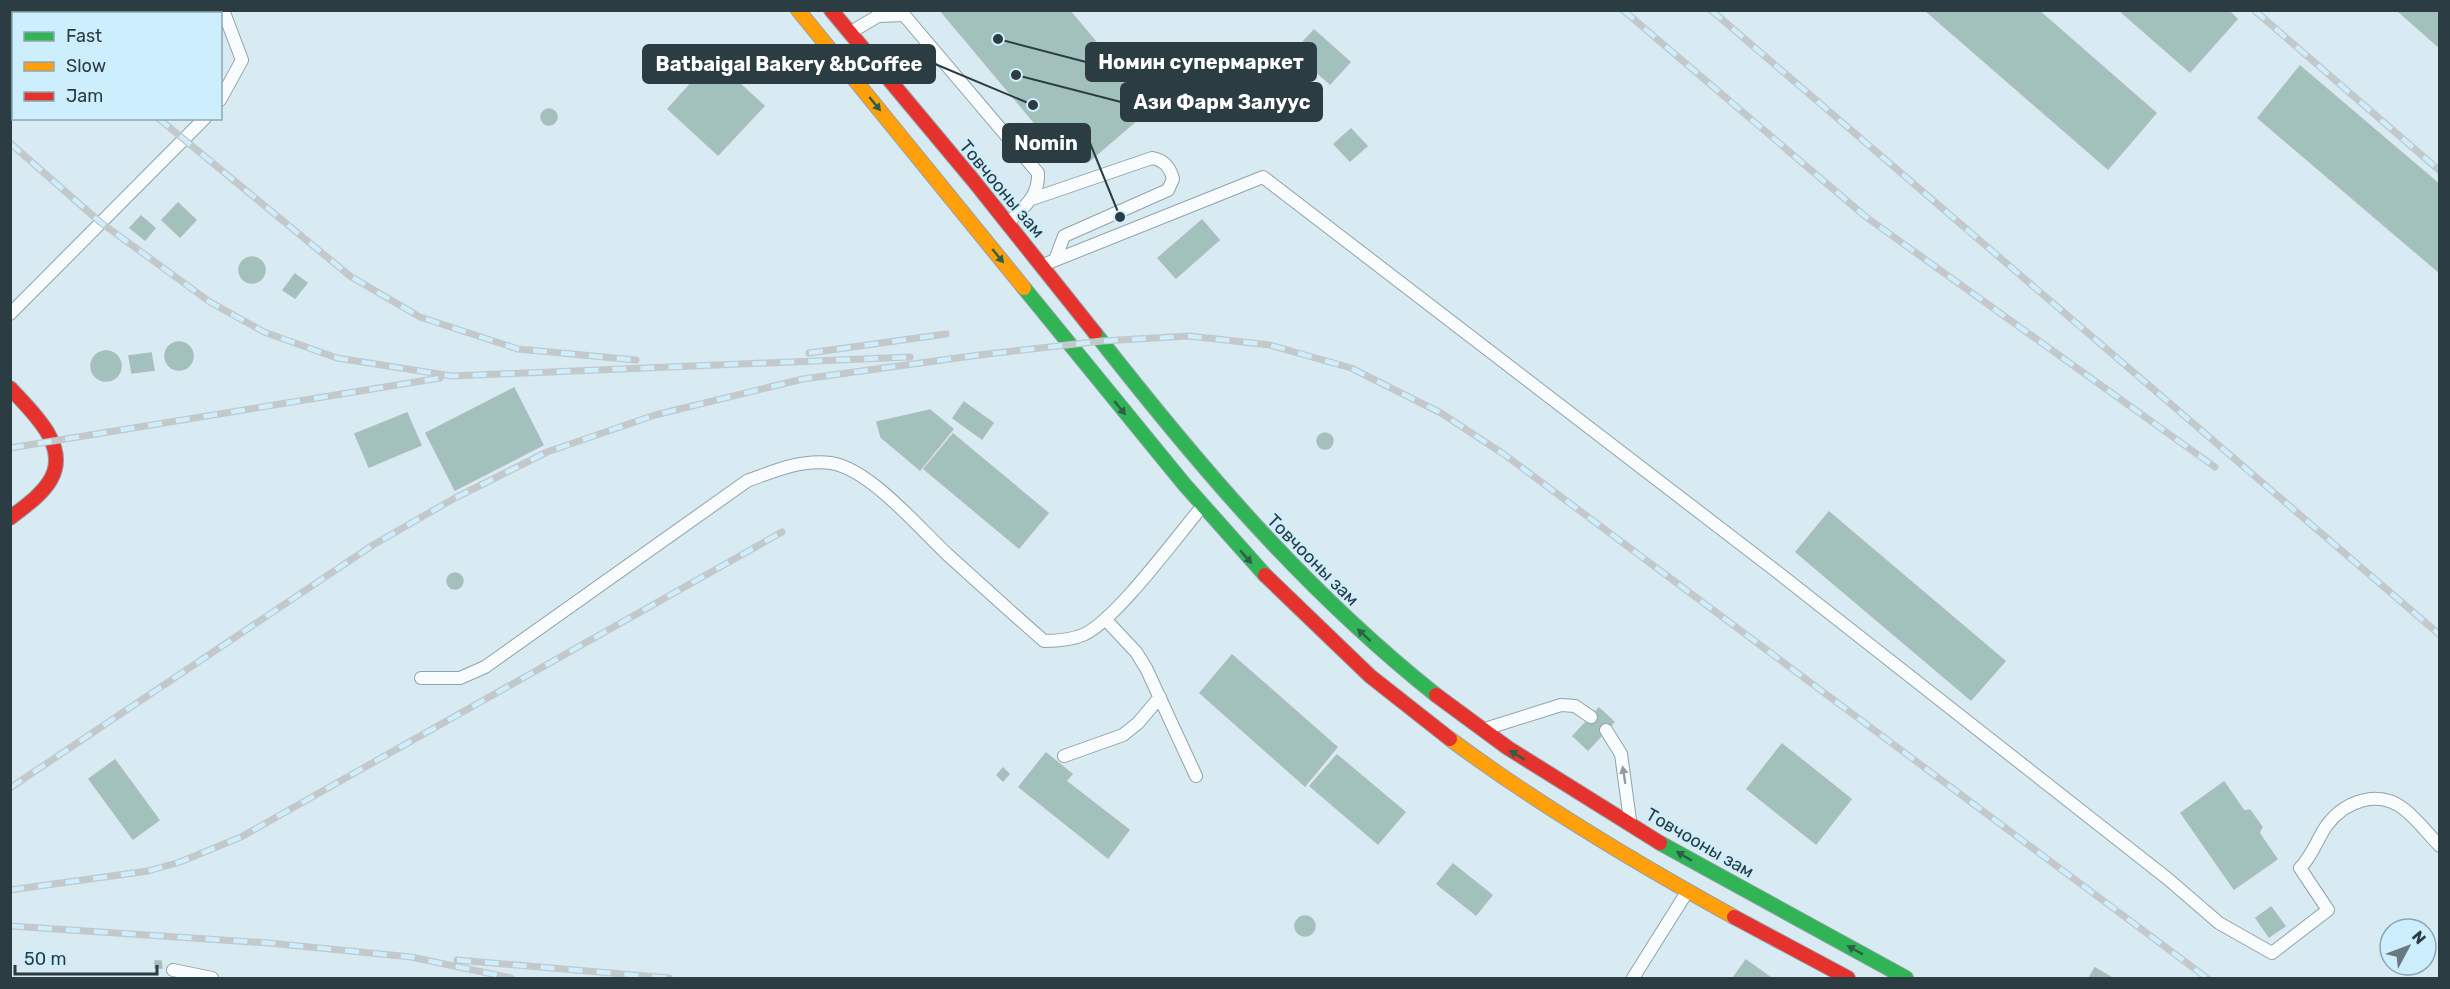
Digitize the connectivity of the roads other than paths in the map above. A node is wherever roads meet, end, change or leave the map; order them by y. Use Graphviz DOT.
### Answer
graph roads {
  1 [pos="223,10"];
  2 [pos="798,10"];
  3 [pos="831,10"];
  4 [pos="850,33"];
  5 [pos="222,96"];
  6 [pos="203,120"];
  7 [pos="1032,199"];
  8 [pos="1007,223"];
  9 [pos="1055,260"];
  10 [pos="1042,265"];
  11 [pos="10,314"];
  12 [pos="10,387"];
  13 [pos="1202,507"];
  14 [pos="10,518"];
  15 [pos="1106,620"];
  16 [pos="421,678"];
  17 [pos="1160,697"];
  18 [pos="1591,717"];
  19 [pos="1480,730"];
  20 [pos="1606,730"];
  21 [pos="1064,756"];
  22 [pos="1197,776"];
  23 [pos="1631,824"];
  24 [pos="2439,846"];
  25 [pos="1687,892"];
  26 [pos="173,970"];
  27 [pos="212,978"];
  28 [pos="1633,978"];
  29 [pos="1848,978"];
  30 [pos="1906,978"];
  1 -- 5 [label="lane"];
  2 -- 13 [label="main road, one-way"];
  3 -- 4 [label="main road, Товчооны зам"];
  4 -- 7 [label="lane"];
  4 -- 8 [label="main road, Товчооны зам"];
  6 -- 11 [label="lane"];
  7 -- 8 [label="lane"];
  7 -- 9 [label="lane"];
  8 -- 10 [label="main road, Товчооны зам"];
  9 -- 10 [label="lane"];
  9 -- 24 [label="lane"];
  19 -- 10 [label="main road, Товчооны зам, one-way"];
  12 -- 14 [label="main road"];
  13 -- 15 [label="lane"];
  13 -- 25 [label="main road, one-way"];
  15 -- 16 [label="lane"];
  15 -- 17 [label="lane"];
  17 -- 21 [label="lane"];
  17 -- 22 [label="lane"];
  18 -- 19 [label="lane"];
  23 -- 19 [label="main road, Товчооны зам, one-way"];
  23 -- 20 [label="lane, one-way"];
  30 -- 23 [label="main road, Товчооны зам, one-way"];
  25 -- 28 [label="lane"];
  25 -- 29 [label="main road"];
  26 -- 27 [label="lane"];
}
